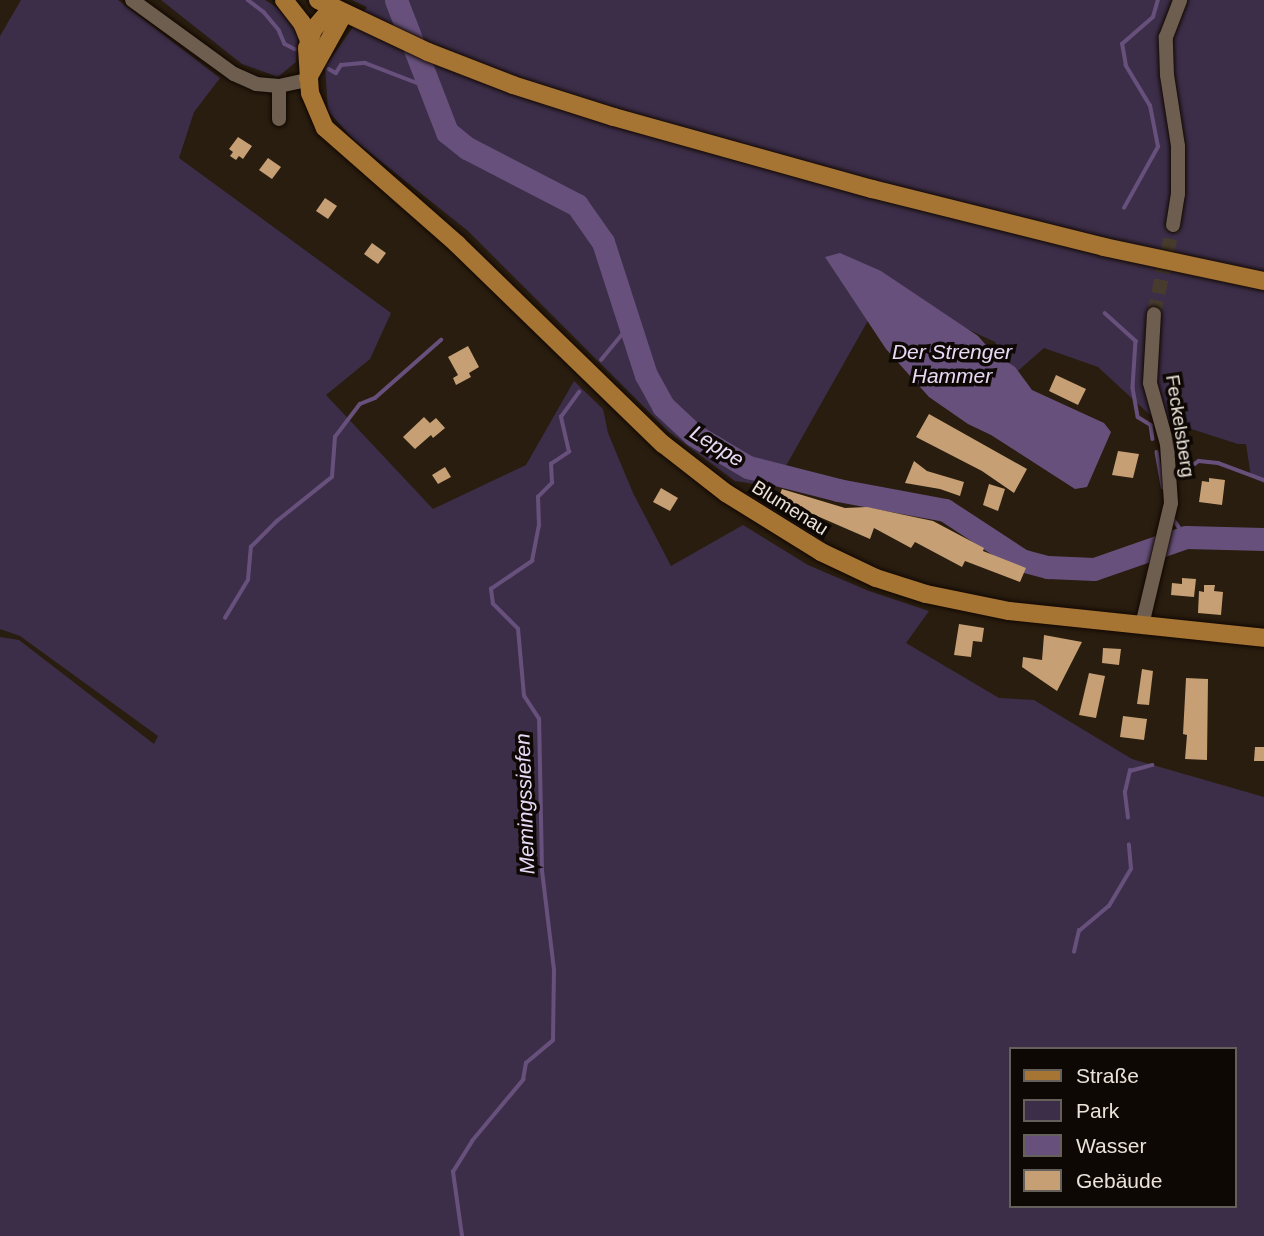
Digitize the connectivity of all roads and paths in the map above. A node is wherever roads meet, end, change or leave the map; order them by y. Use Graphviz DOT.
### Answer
graph roads {
  1 [pos="132,0"];
  2 [pos="284,0"];
  3 [pos="1180,0"];
  4 [pos="331,7"];
  5 [pos="308,38"];
  6 [pos="307,80"];
  7 [pos="279,86"];
  8 [pos="279,119"];
  9 [pos="1173,225"];
  10 [pos="1264,281"];
  11 [pos="1154,314"];
  12 [pos="1142,625"];
  13 [pos="1264,638"];
  1 -- 7 [label="street"];
  2 -- 5 [label="main road"];
  3 -- 9 [label="street"];
  4 -- 5 [label="main road"];
  4 -- 6 [label="main road"];
  4 -- 10 [label="main road"];
  5 -- 6 [label="main road, Blumenau"];
  6 -- 7 [label="street"];
  6 -- 12 [label="main road, Blumenau"];
  7 -- 8 [label="street"];
  11 -- 12 [label="street, Feckelsberg"];
  12 -- 13 [label="main road, Blumenau"];
}
